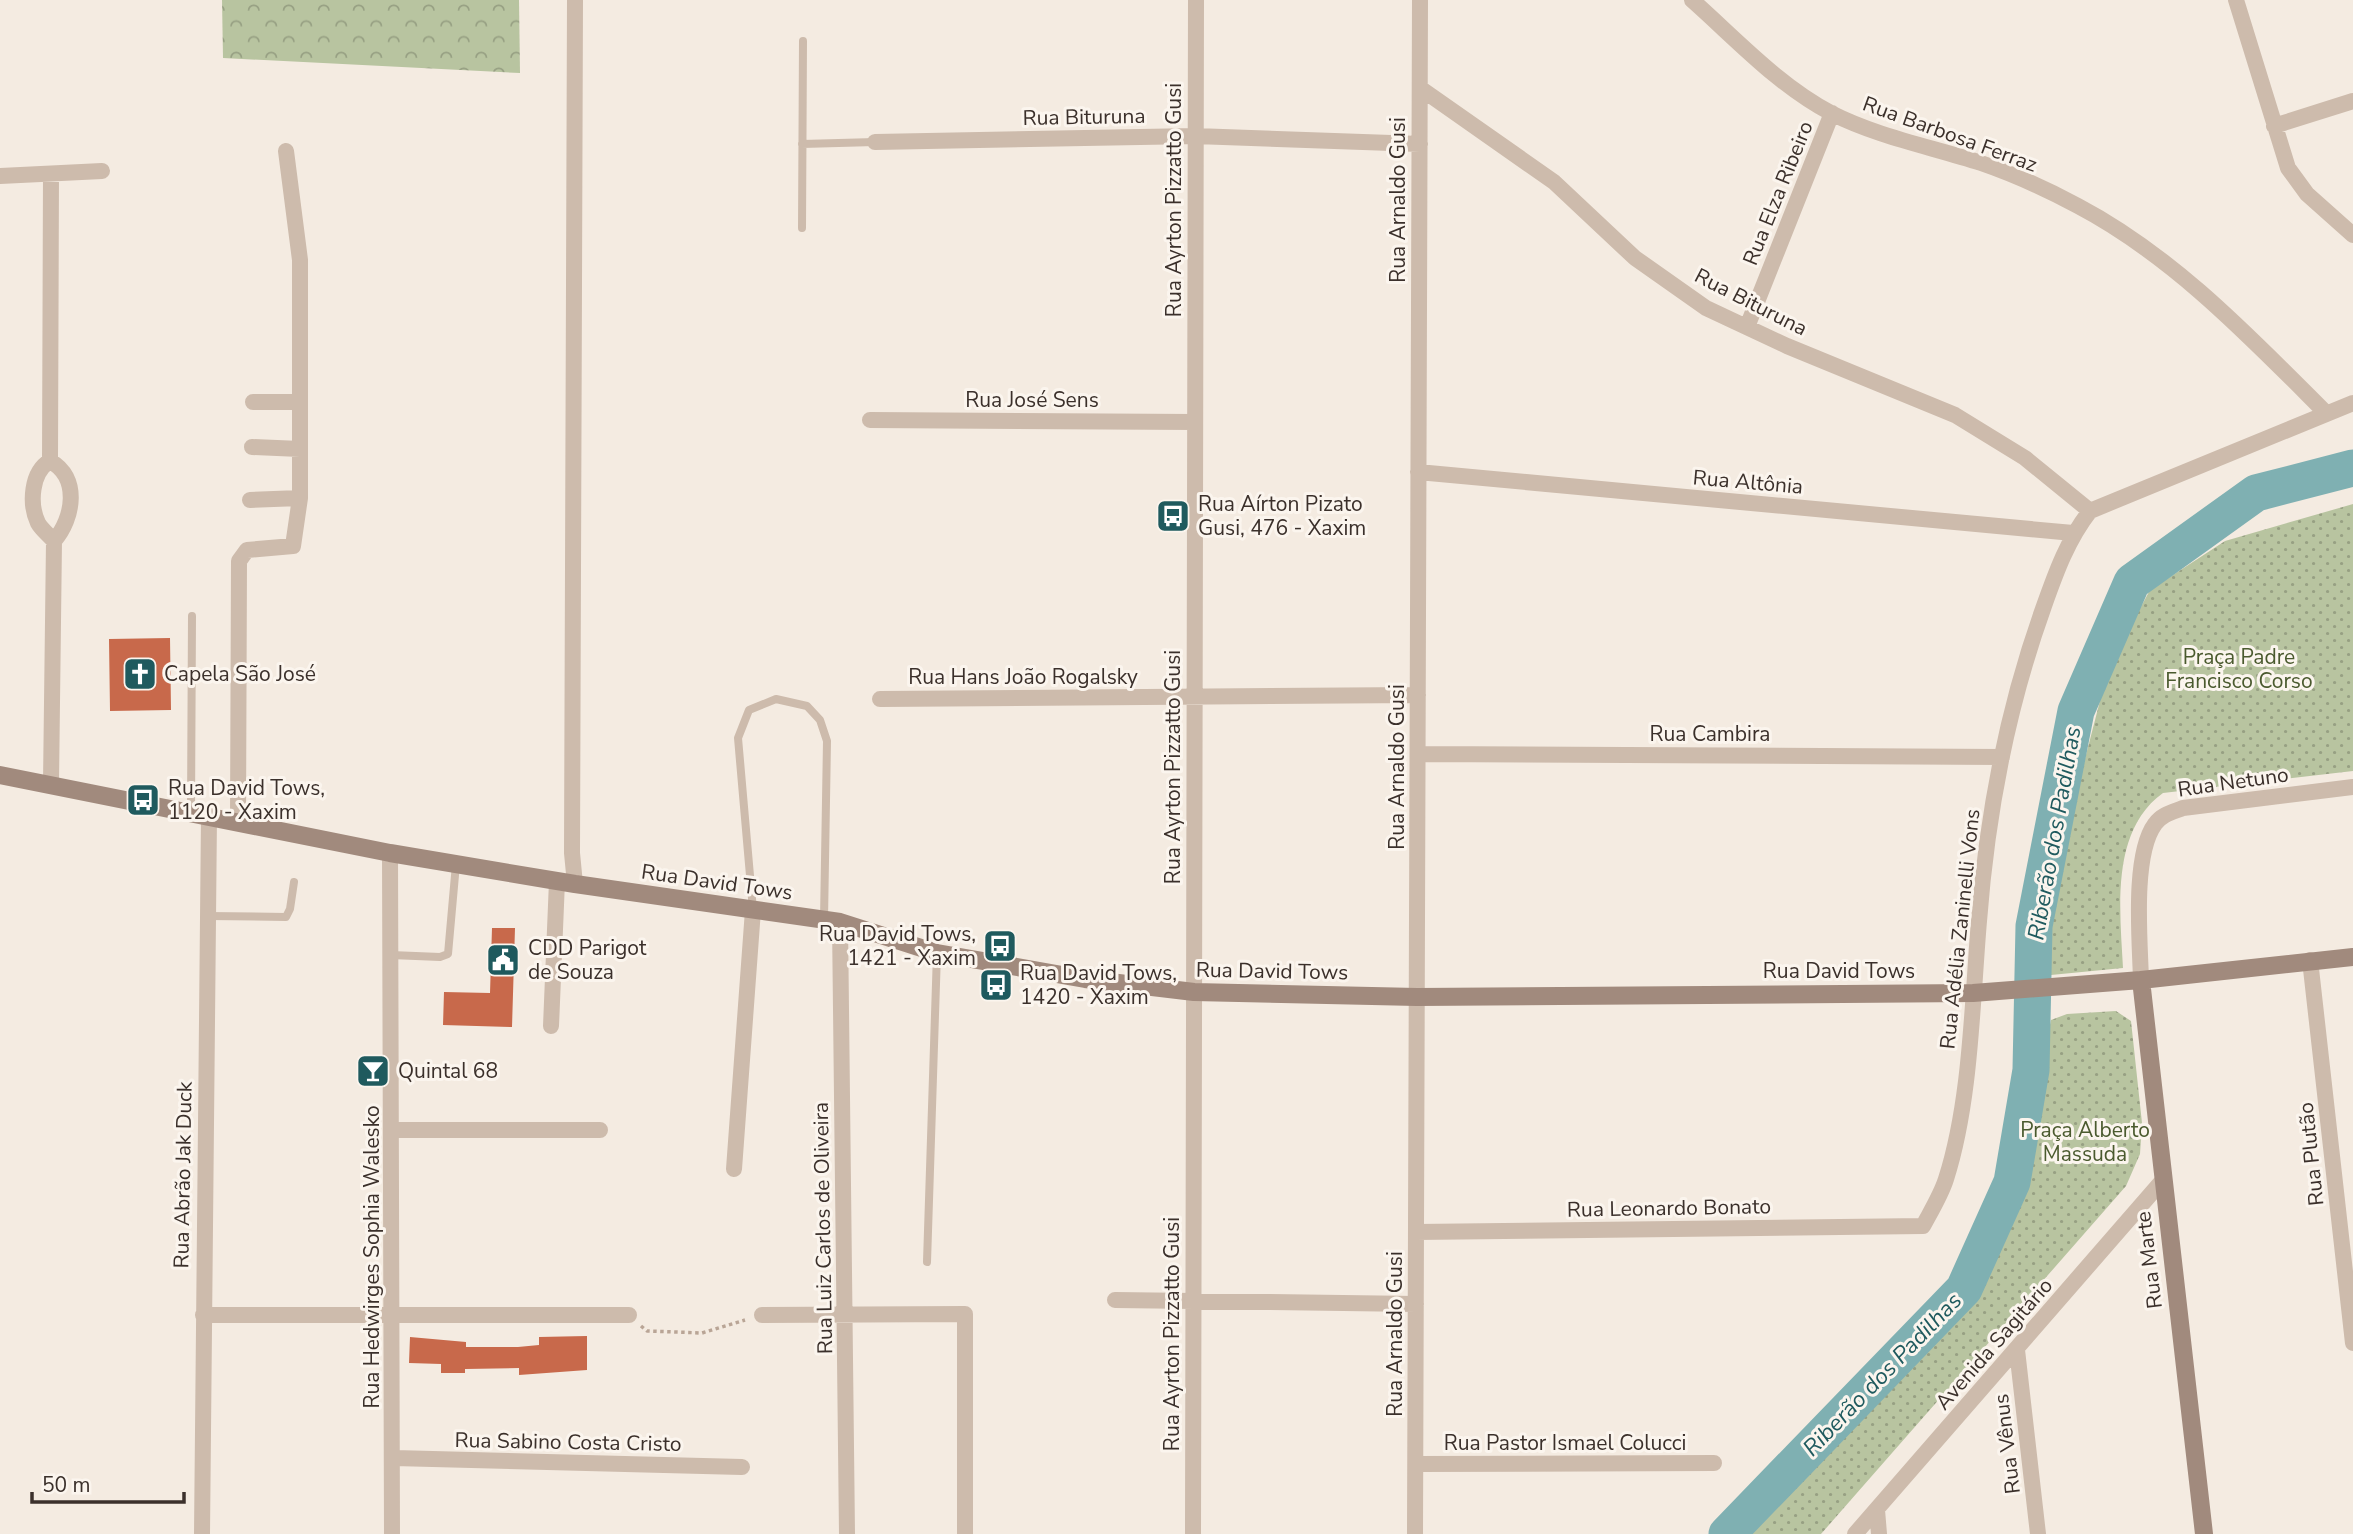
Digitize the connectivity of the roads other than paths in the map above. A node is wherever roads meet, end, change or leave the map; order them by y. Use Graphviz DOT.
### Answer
graph roads {
  1 [pos="575,0"];
  2 [pos="1196,0"];
  3 [pos="1420,0"];
  4 [pos="1692,0"];
  5 [pos="2236,0"];
  6 [pos="803,41"];
  7 [pos="1420,88"];
  8 [pos="2353,101"];
  9 [pos="1832,113"];
  10 [pos="2274,126"];
  11 [pos="1195,136"];
  12 [pos="875,142"];
  13 [pos="802,144"];
  14 [pos="1420,144"];
  15 [pos="286,151"];
  16 [pos="102,171"];
  17 [pos="51,174"];
  18 [pos="0,176"];
  19 [pos="802,228"];
  20 [pos="2353,235"];
  21 [pos="1746,327"];
  22 [pos="300,401"];
  23 [pos="253,402"];
  24 [pos="2353,403"];
  25 [pos="2325,412"];
  26 [pos="870,420"];
  27 [pos="1195,422"];
  28 [pos="252,447"];
  29 [pos="300,449"];
  30 [pos="50,461"];
  31 [pos="1418,472"];
  32 [pos="300,498"];
  33 [pos="250,500"];
  34 [pos="2090,511"];
  35 [pos="2073,533"];
  36 [pos="54,541"];
  37 [pos="192,616"];
  38 [pos="1418,695"];
  39 [pos="1194,697"];
  40 [pos="880,699"];
  41 [pos="1418,754"];
  42 [pos="2002,757"];
  43 [pos="0,775"];
  44 [pos="51,783"];
  45 [pos="2353,787"];
  46 [pos="200,814"];
  47 [pos="238,822"];
  48 [pos="390,853"];
  49 [pos="456,864"];
  50 [pos="294,882"];
  51 [pos="566,883"];
  52 [pos="753,910"];
  53 [pos="207,916"];
  54 [pos="832,921"];
  55 [pos="937,953"];
  56 [pos="391,955"];
  57 [pos="2353,957"];
  58 [pos="2310,960"];
  59 [pos="2141,980"];
  60 [pos="1194,992"];
  61 [pos="1973,993"];
  62 [pos="1417,997"];
  63 [pos="551,1026"];
  64 [pos="393,1130"];
  65 [pos="600,1130"];
  66 [pos="734,1169"];
  67 [pos="2163,1180"];
  68 [pos="1923,1226"];
  69 [pos="1416,1232"];
  70 [pos="927,1262"];
  71 [pos="1115,1300"];
  72 [pos="1193,1301"];
  73 [pos="1416,1304"];
  74 [pos="203,1315"];
  75 [pos="393,1315"];
  76 [pos="629,1315"];
  77 [pos="762,1315"];
  78 [pos="845,1316"];
  79 [pos="2353,1343"];
  80 [pos="2017,1350"];
  81 [pos="394,1458"];
  82 [pos="1416,1464"];
  83 [pos="1714,1464"];
  84 [pos="742,1467"];
  85 [pos="1877,1510"];
  86 [pos="202,1534"];
  87 [pos="392,1534"];
  88 [pos="847,1534"];
  89 [pos="965,1534"];
  90 [pos="1193,1534"];
  91 [pos="1415,1534"];
  92 [pos="1856,1534"];
  93 [pos="1879,1534"];
  94 [pos="2038,1534"];
  95 [pos="2204,1534"];
  1 -- 51 [label="street"];
  2 -- 11 [label="street, Rua Ayrton Pizzatto Gusi"];
  3 -- 7 [label="street, Rua Arnaldo Gusi"];
  4 -- 9 [label="street, Rua Barbosa Ferraz"];
  5 -- 10 [label="street"];
  6 -- 13 [label="lane"];
  7 -- 14 [label="street, Rua Arnaldo Gusi"];
  7 -- 21 [label="street, Rua Bituruna"];
  8 -- 10 [label="street"];
  9 -- 21 [label="street, Rua Elza Ribeiro"];
  9 -- 25 [label="street, Rua Barbosa Ferraz"];
  10 -- 20 [label="street"];
  11 -- 12 [label="street, Rua Bituruna"];
  11 -- 14 [label="street, Rua Bituruna"];
  11 -- 27 [label="street, Rua Ayrton Pizzatto Gusi"];
  12 -- 13 [label="lane"];
  13 -- 19 [label="lane"];
  14 -- 31 [label="street, Rua Arnaldo Gusi"];
  15 -- 22 [label="street"];
  16 -- 17 [label="street"];
  17 -- 18 [label="street"];
  17 -- 30 [label="street"];
  21 -- 34 [label="street, Rua Bituruna"];
  22 -- 23 [label="street"];
  22 -- 29 [label="street"];
  24 -- 25 [label="street, Rua Adélia Zaninelli Vons"];
  25 -- 34 [label="street, Rua Adélia Zaninelli Vons"];
  26 -- 27 [label="street, Rua José Sens"];
  27 -- 39 [label="street, Rua Ayrton Pizzatto Gusi"];
  28 -- 29 [label="street"];
  29 -- 32 [label="street"];
  30 -- 36 [label="street"];
  30 -- 36 [label="street"];
  31 -- 35 [label="street, Rua Altônia"];
  31 -- 38 [label="street, Rua Arnaldo Gusi"];
  32 -- 33 [label="street"];
  32 -- 47 [label="street"];
  34 -- 35 [label="street, Rua Adélia Zaninelli Vons"];
  35 -- 42 [label="street, Rua Adélia Zaninelli Vons"];
  36 -- 44 [label="street"];
  37 -- 46 [label="lane"];
  38 -- 39 [label="street, Rua Hans João Rogalsky"];
  38 -- 41 [label="street, Rua Arnaldo Gusi"];
  39 -- 40 [label="street, Rua Hans João Rogalsky"];
  39 -- 60 [label="street, Rua Ayrton Pizzatto Gusi"];
  41 -- 42 [label="street, Rua Cambira"];
  41 -- 62 [label="street, Rua Arnaldo Gusi"];
  42 -- 61 [label="street, Rua Adélia Zaninelli Vons"];
  43 -- 44 [label="street, Rua David Tows"];
  44 -- 46 [label="street, Rua David Tows"];
  45 -- 59 [label="street, Rua Netuno"];
  46 -- 47 [label="street, Rua David Tows"];
  46 -- 53 [label="street, Rua Abrão Jak Duck"];
  47 -- 48 [label="street, Rua David Tows"];
  48 -- 49 [label="street, Rua David Tows"];
  48 -- 56 [label="street, Rua Hedwirges Sophia Walesko"];
  49 -- 51 [label="street, Rua David Tows"];
  49 -- 56 [label="lane"];
  50 -- 53 [label="lane"];
  51 -- 52 [label="street, Rua David Tows"];
  51 -- 63 [label="street"];
  52 -- 54 [label="street, Rua David Tows"];
  52 -- 54 [label="lane"];
  52 -- 66 [label="street"];
  53 -- 74 [label="street, Rua Abrão Jak Duck"];
  54 -- 55 [label="street, Rua David Tows"];
  54 -- 78 [label="street, Rua Luiz Carlos de Oliveira"];
  55 -- 60 [label="street, Rua David Tows"];
  55 -- 70 [label="lane"];
  56 -- 64 [label="street, Rua Hedwirges Sophia Walesko"];
  57 -- 58 [label="street, Rua David Tows"];
  58 -- 59 [label="street, Rua David Tows"];
  58 -- 79 [label="street, Rua Plutão"];
  59 -- 61 [label="street, Rua David Tows"];
  59 -- 67 [label="street, Rua Marte"];
  60 -- 62 [label="street, Rua David Tows"];
  60 -- 72 [label="street, Rua Ayrton Pizzatto Gusi"];
  61 -- 62 [label="street, Rua David Tows"];
  61 -- 68 [label="street, Rua Adélia Zaninelli Vons"];
  62 -- 69 [label="street, Rua Arnaldo Gusi"];
  64 -- 65 [label="street"];
  64 -- 75 [label="street, Rua Hedwirges Sophia Walesko"];
  67 -- 80 [label="street, Avenida Sagitário"];
  67 -- 95 [label="street, Rua Marte"];
  68 -- 69 [label="street, Rua Leonardo Bonato"];
  69 -- 73 [label="street, Rua Arnaldo Gusi"];
  71 -- 72 [label="street"];
  72 -- 73 [label="street"];
  72 -- 90 [label="street, Rua Ayrton Pizzatto Gusi"];
  73 -- 82 [label="street, Rua Arnaldo Gusi"];
  74 -- 75 [label="street"];
  74 -- 86 [label="street, Rua Abrão Jak Duck"];
  75 -- 76 [label="street"];
  75 -- 81 [label="street, Rua Hedwirges Sophia Walesko"];
  77 -- 78 [label="street"];
  78 -- 88 [label="street, Rua Luiz Carlos de Oliveira"];
  78 -- 89 [label="street"];
  80 -- 85 [label="street, Avenida Sagitário"];
  80 -- 94 [label="street, Rua Vênus"];
  81 -- 84 [label="street, Rua Sabino Costa Cristo"];
  81 -- 87 [label="street, Rua Hedwirges Sophia Walesko"];
  82 -- 83 [label="street, Rua Pastor Ismael Colucci"];
  82 -- 91 [label="street, Rua Arnaldo Gusi"];
  85 -- 92 [label="street, Avenida Sagitário"];
  85 -- 93 [label="street"];
}
